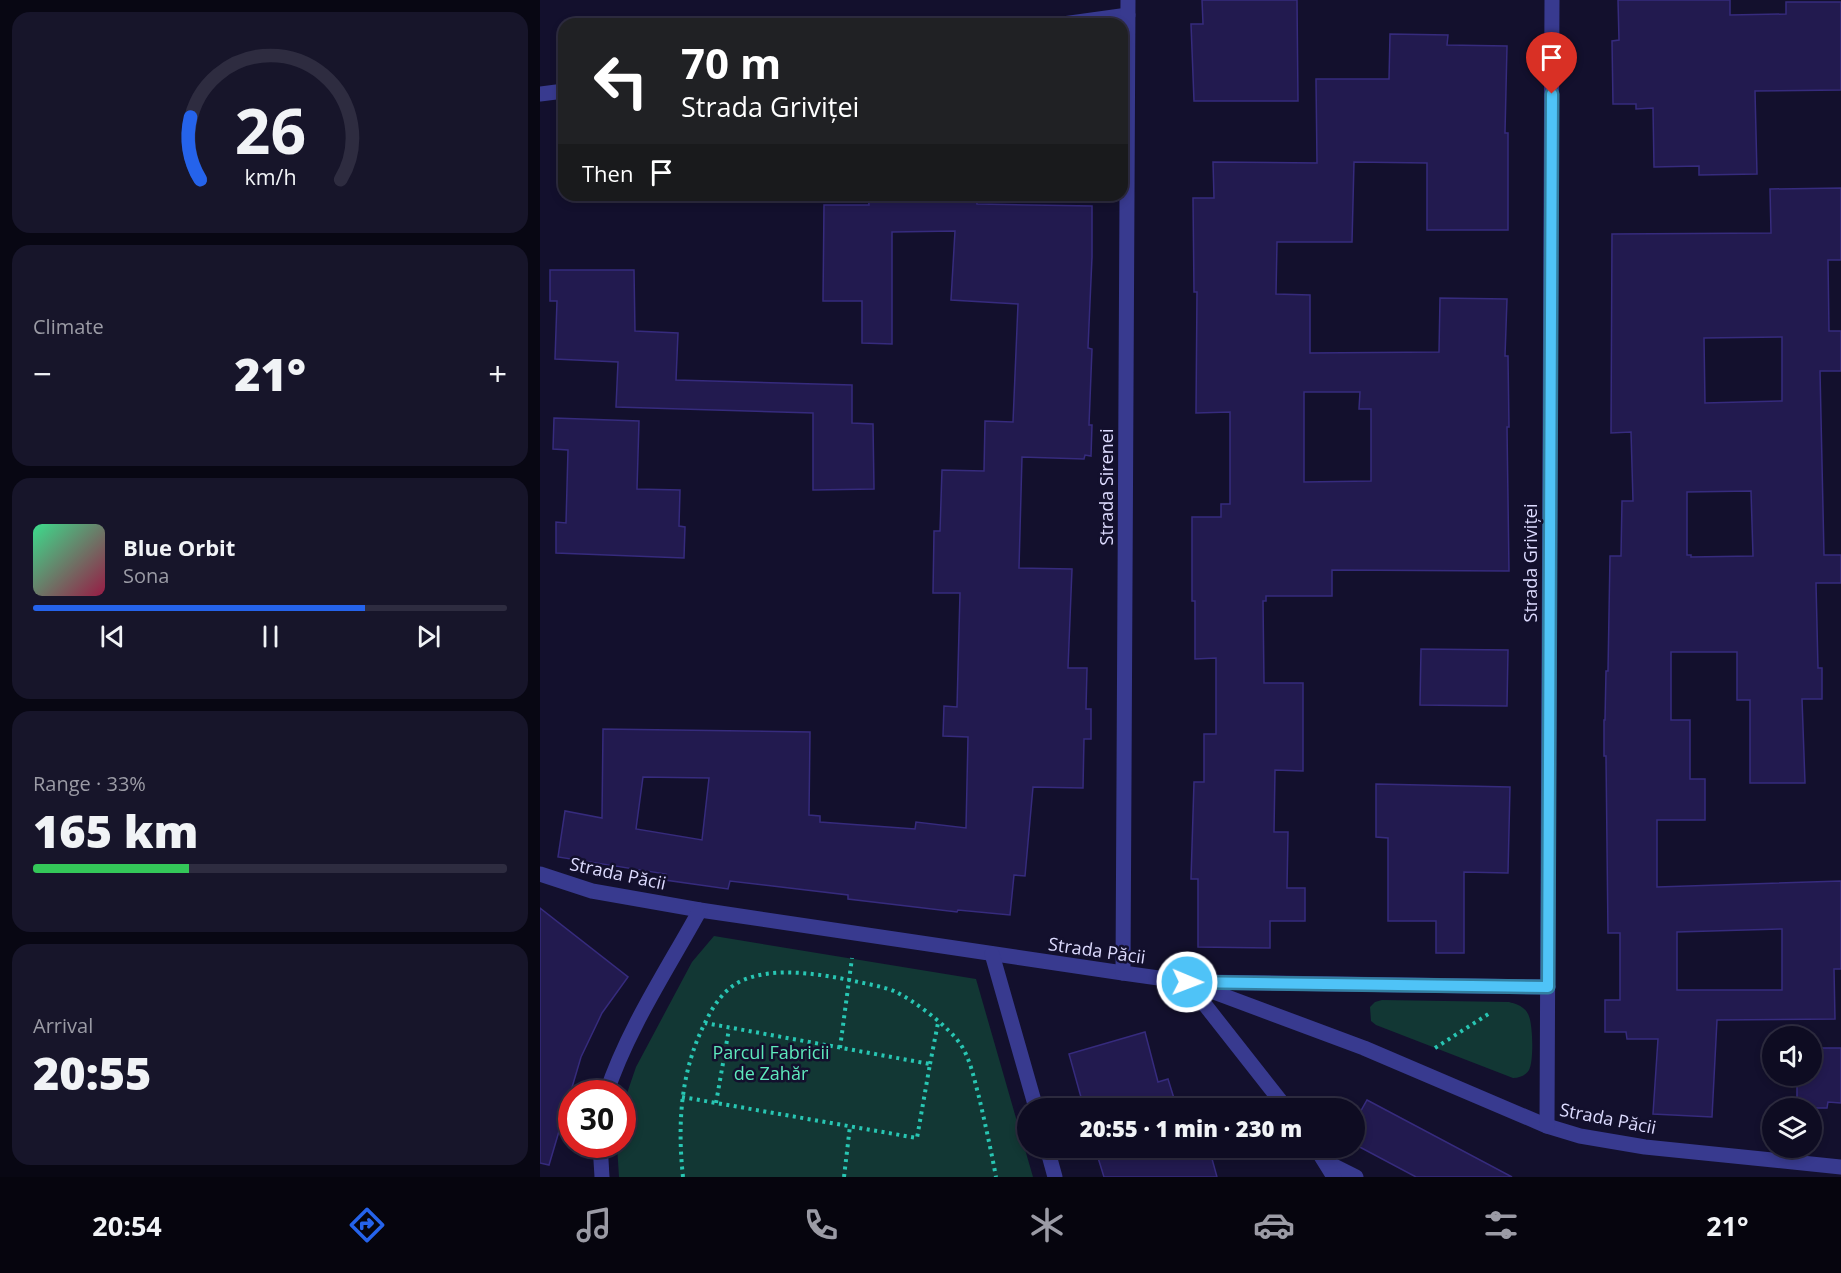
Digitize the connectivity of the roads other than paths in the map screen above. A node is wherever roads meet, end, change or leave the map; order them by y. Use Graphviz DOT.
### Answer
graph roads {
  1 [pos="1552,0"];
  2 [pos="1128,8"];
  3 [pos="1087,18"];
  4 [pos="558,92"];
  5 [pos="540,94"];
  6 [pos="1127,201"];
  7 [pos="540,874"];
  8 [pos="700,910"];
  9 [pos="992,954"];
  10 [pos="1123,973"];
  11 [pos="1187,982"];
  12 [pos="1548,987"];
  13 [pos="611,1080"];
  14 [pos="1032,1098"];
  15 [pos="1278,1098"];
  16 [pos="1547,1126"];
  17 [pos="601,1158"];
  18 [pos="1050,1158"];
  19 [pos="1323,1158"];
  20 [pos="1326,1162"];
  21 [pos="1841,1167"];
  22 [pos="602,1177"];
  23 [pos="1055,1177"];
  24 [pos="1334,1177"];
  25 [pos="1356,1177"];
  1 -- 12 [label="street, Strada Griviței"];
  2 -- 3 [label="street"];
  4 -- 5 [label="street"];
  6 -- 10 [label="street, Strada Sirenei"];
  7 -- 8 [label="street, Strada Păcii"];
  8 -- 9 [label="street, Strada Păcii"];
  8 -- 13 [label="street"];
  9 -- 10 [label="street, Strada Păcii"];
  9 -- 14 [label="street"];
  10 -- 11 [label="street, Strada Păcii"];
  11 -- 12 [label="street"];
  11 -- 15 [label="street"];
  11 -- 16 [label="street, Strada Păcii"];
  12 -- 16 [label="street, Strada Griviței"];
  16 -- 21 [label="street, Strada Păcii"];
  17 -- 22 [label="street"];
  18 -- 23 [label="street"];
  19 -- 20 [label="street"];
  20 -- 24 [label="street"];
  20 -- 25 [label="street"];
}
